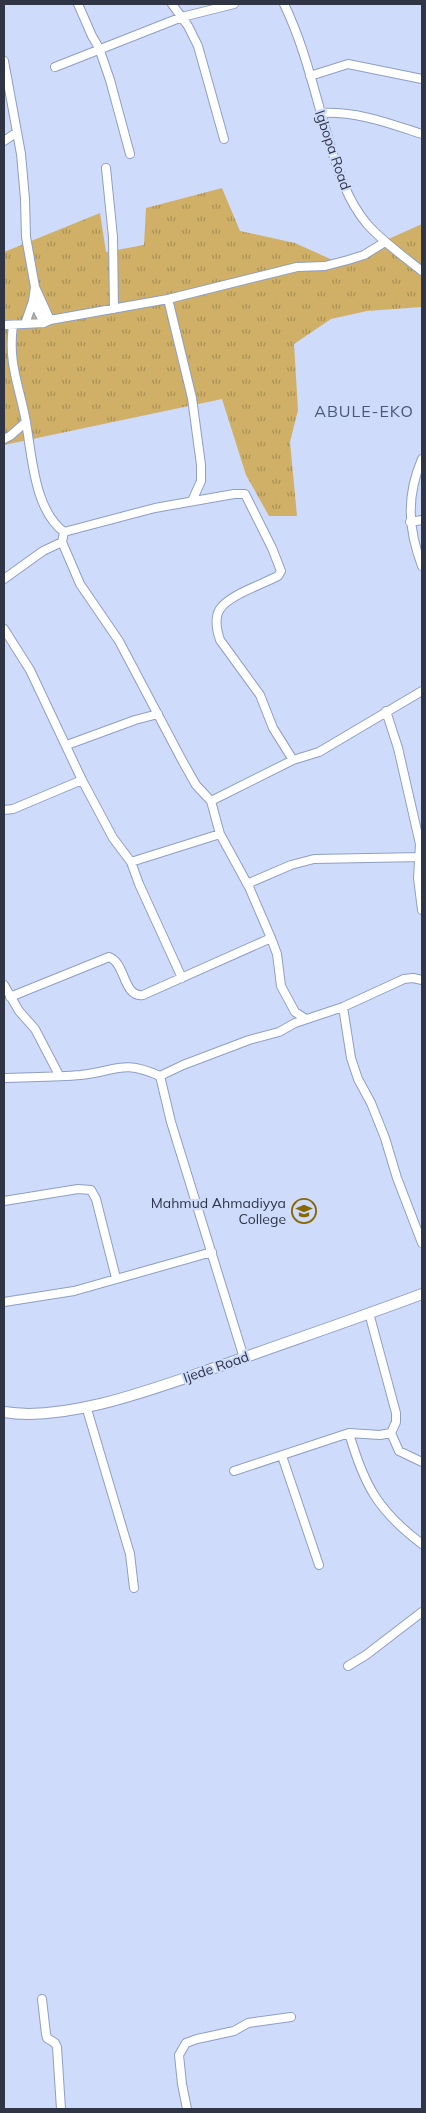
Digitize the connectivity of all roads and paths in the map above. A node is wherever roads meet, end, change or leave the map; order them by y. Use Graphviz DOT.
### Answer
graph roads {
  1 [pos="78,4"];
  2 [pos="172,4"];
  3 [pos="234,4"];
  4 [pos="284,4"];
  5 [pos="182,18"];
  6 [pos="99,48"];
  7 [pos="4,61"];
  8 [pos="55,67"];
  9 [pos="310,76"];
  10 [pos="422,79"];
  11 [pos="320,113"];
  12 [pos="17,132"];
  13 [pos="422,134"];
  14 [pos="224,139"];
  15 [pos="4,141"];
  16 [pos="130,154"];
  17 [pos="106,168"];
  18 [pos="385,242"];
  19 [pos="422,271"];
  20 [pos="35,287"];
  21 [pos="168,299"];
  22 [pos="33,302"];
  23 [pos="114,309"];
  24 [pos="47,322"];
  25 [pos="25,324"];
  26 [pos="4,325"];
  27 [pos="13,325"];
  28 [pos="26,422"];
  29 [pos="4,439"];
  30 [pos="422,459"];
  31 [pos="192,502"];
  32 [pos="422,520"];
  33 [pos="410,522"];
  34 [pos="64,532"];
  35 [pos="62,542"];
  36 [pos="422,566"];
  37 [pos="4,579"];
  38 [pos="4,629"];
  39 [pos="422,690"];
  40 [pos="386,711"];
  41 [pos="158,714"];
  42 [pos="67,745"];
  43 [pos="293,760"];
  44 [pos="82,780"];
  45 [pos="211,801"];
  46 [pos="4,810"];
  47 [pos="220,834"];
  48 [pos="421,857"];
  49 [pos="131,862"];
  50 [pos="247,884"];
  51 [pos="422,910"];
  52 [pos="271,938"];
  53 [pos="182,978"];
  54 [pos="422,980"];
  55 [pos="4,985"];
  56 [pos="10,997"];
  57 [pos="343,1007"];
  58 [pos="296,1012"];
  59 [pos="306,1019"];
  60 [pos="295,1023"];
  61 [pos="60,1075"];
  62 [pos="160,1076"];
  63 [pos="4,1078"];
  64 [pos="4,1201"];
  65 [pos="422,1243"];
  66 [pos="212,1252"];
  67 [pos="116,1278"];
  68 [pos="422,1294"];
  69 [pos="4,1302"];
  70 [pos="369,1313"];
  71 [pos="244,1358"];
  72 [pos="86,1406"];
  73 [pos="4,1412"];
  74 [pos="349,1433"];
  75 [pos="391,1434"];
  76 [pos="282,1456"];
  77 [pos="422,1462"];
  78 [pos="234,1471"];
  79 [pos="422,1544"];
  80 [pos="319,1565"];
  81 [pos="134,1588"];
  82 [pos="422,1612"];
  83 [pos="348,1666"];
  84 [pos="42,1998"];
  85 [pos="291,2017"];
  86 [pos="61,2109"];
  87 [pos="187,2109"];
  1 -- 6 [label="street"];
  2 -- 5 [label="street"];
  3 -- 5 [label="street"];
  4 -- 9 [label="street, Igbopa Road"];
  5 -- 6 [label="street"];
  5 -- 14 [label="street"];
  6 -- 8 [label="street"];
  6 -- 16 [label="street"];
  7 -- 12 [label="street"];
  9 -- 10 [label="street"];
  9 -- 11 [label="street, Igbopa Road"];
  11 -- 13 [label="street"];
  11 -- 18 [label="street, Igbopa Road"];
  12 -- 15 [label="street"];
  12 -- 20 [label="street"];
  17 -- 23 [label="street"];
  18 -- 19 [label="street, Igbopa Road"];
  18 -- 21 [label="street"];
  20 -- 22 [label="street"];
  20 -- 24 [label="street"];
  21 -- 23 [label="street"];
  21 -- 31 [label="street"];
  22 -- 24 [label="street"];
  22 -- 25 [label="street"];
  23 -- 24 [label="street"];
  24 -- 25 [label="street"];
  25 -- 27 [label="street"];
  26 -- 27 [label="street"];
  27 -- 28 [label="street"];
  28 -- 29 [label="street"];
  28 -- 34 [label="street"];
  30 -- 33 [label="street"];
  31 -- 34 [label="street"];
  31 -- 43 [label="street"];
  32 -- 33 [label="street"];
  33 -- 36 [label="street"];
  34 -- 35 [label="street"];
  35 -- 37 [label="street"];
  35 -- 41 [label="street"];
  38 -- 42 [label="street"];
  39 -- 40 [label="street"];
  40 -- 43 [label="street"];
  40 -- 48 [label="street"];
  41 -- 42 [label="street"];
  41 -- 45 [label="street"];
  42 -- 44 [label="street"];
  43 -- 45 [label="street"];
  44 -- 46 [label="street"];
  44 -- 49 [label="street"];
  45 -- 47 [label="street"];
  47 -- 49 [label="street"];
  47 -- 50 [label="street"];
  48 -- 50 [label="street"];
  48 -- 51 [label="street"];
  49 -- 53 [label="street"];
  50 -- 52 [label="street"];
  52 -- 53 [label="street"];
  52 -- 58 [label="street"];
  53 -- 56 [label="street"];
  54 -- 57 [label="street"];
  55 -- 56 [label="street"];
  56 -- 61 [label="street"];
  57 -- 59 [label="street"];
  57 -- 65 [label="street"];
  58 -- 59 [label="street"];
  58 -- 60 [label="street"];
  59 -- 60 [label="street"];
  60 -- 62 [label="street"];
  61 -- 62 [label="street"];
  61 -- 63 [label="street"];
  62 -- 66 [label="street"];
  64 -- 67 [label="street"];
  66 -- 67 [label="street"];
  66 -- 71 [label="street"];
  67 -- 69 [label="street"];
  68 -- 70 [label="main road, Ijede Road"];
  70 -- 71 [label="main road, Ijede Road"];
  70 -- 75 [label="street"];
  71 -- 72 [label="main road, Ijede Road"];
  72 -- 73 [label="main road, Ijede Road"];
  72 -- 81 [label="street"];
  74 -- 75 [label="street"];
  74 -- 76 [label="street"];
  74 -- 79 [label="street"];
  75 -- 77 [label="street"];
  76 -- 78 [label="street"];
  76 -- 80 [label="street"];
  82 -- 83 [label="street"];
  84 -- 86 [label="street"];
  85 -- 87 [label="street"];
}
